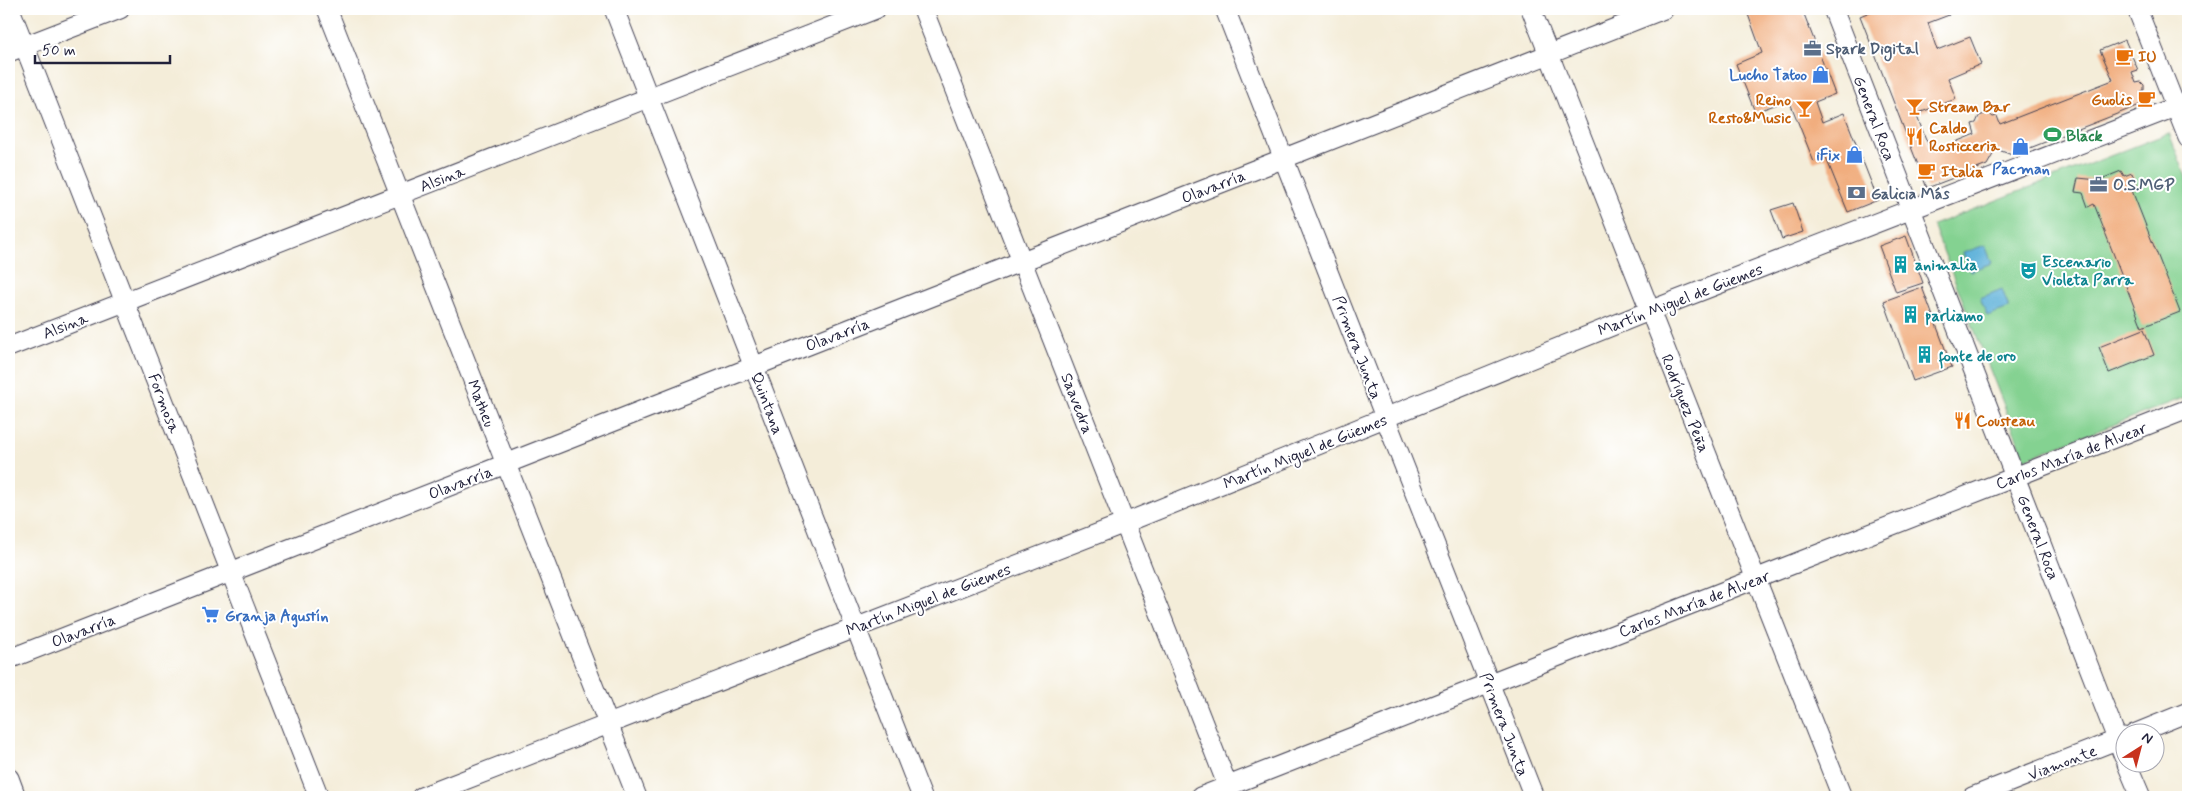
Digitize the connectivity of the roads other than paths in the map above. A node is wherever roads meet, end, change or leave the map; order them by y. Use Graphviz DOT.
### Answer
graph roads {
  1 [pos="10,9"];
  2 [pos="120,9"];
  3 [pos="326,9"];
  4 [pos="614,9"];
  5 [pos="876,9"];
  6 [pos="923,9"];
  7 [pos="1225,9"];
  8 [pos="1531,9"];
  9 [pos="1664,9"];
  10 [pos="1833,9"];
  11 [pos="2138,9"];
  12 [pos="16,49"];
  13 [pos="1549,54"];
  14 [pos="649,97"];
  15 [pos="2182,105"];
  16 [pos="2188,138"];
  17 [pos="1284,158"];
  18 [pos="399,195"];
  19 [pos="1911,210"];
  20 [pos="1022,261"];
  21 [pos="125,302"];
  22 [pos="1649,310"];
  23 [pos="9,347"];
  24 [pos="754,367"];
  25 [pos="2188,409"];
  26 [pos="1386,418"];
  27 [pos="506,464"];
  28 [pos="2015,477"];
  29 [pos="1125,522"];
  30 [pos="231,572"];
  31 [pos="1757,578"];
  32 [pos="856,627"];
  33 [pos="9,659"];
  34 [pos="1489,684"];
  35 [pos="2188,712"];
  36 [pos="608,724"];
  37 [pos="2118,724"];
  38 [pos="2163,724"];
  39 [pos="2114,746"];
  40 [pos="2131,774"];
  41 [pos="9,778"];
  42 [pos="1230,792"];
  43 [pos="16,797"];
  44 [pos="319,797"];
  45 [pos="421,797"];
  46 [pos="637,797"];
  47 [pos="922,797"];
  48 [pos="1200,797"];
  49 [pos="1534,797"];
  50 [pos="1842,797"];
  51 [pos="1972,797"];
  52 [pos="2140,797"];
  1 -- 12 [label="street, Formosa"];
  2 -- 12 [label="street"];
  3 -- 18 [label="street, Matheu"];
  4 -- 14 [label="street, Quintana"];
  5 -- 14 [label="street, Alsina"];
  6 -- 20 [label="street, Saavedra"];
  7 -- 17 [label="street, Primera Junta"];
  8 -- 13 [label="street, Rodríguez Peña"];
  9 -- 13 [label="street, Olavarría"];
  10 -- 19 [label="street, General Roca"];
  11 -- 15 [label="street"];
  12 -- 21 [label="street, Formosa"];
  13 -- 17 [label="street, Olavarría"];
  13 -- 22 [label="street, Rodríguez Peña"];
  14 -- 18 [label="street, Alsina"];
  14 -- 24 [label="street, Quintana"];
  15 -- 16 [label="street"];
  15 -- 19 [label="street, Martín Miguel de Güemes"];
  17 -- 20 [label="street, Olavarría"];
  17 -- 26 [label="street, Primera Junta"];
  18 -- 21 [label="street, Alsina"];
  18 -- 27 [label="street, Matheu"];
  19 -- 22 [label="street, Martín Miguel de Güemes"];
  19 -- 28 [label="street, General Roca"];
  20 -- 24 [label="street, Olavarría"];
  20 -- 29 [label="street, Saavedra"];
  21 -- 23 [label="street, Alsina"];
  21 -- 30 [label="street, Formosa"];
  22 -- 26 [label="street, Martín Miguel de Güemes"];
  22 -- 31 [label="street, Rodríguez Peña"];
  24 -- 27 [label="street, Olavarría"];
  24 -- 32 [label="street, Quintana"];
  25 -- 28 [label="street, Carlos María de Alvear"];
  26 -- 29 [label="street, Martín Miguel de Güemes"];
  26 -- 34 [label="street, Primera Junta"];
  27 -- 30 [label="street, Olavarría"];
  27 -- 36 [label="street, Matheu"];
  28 -- 31 [label="street, Carlos María de Alvear"];
  28 -- 37 [label="street, General Roca"];
  29 -- 32 [label="street, Martín Miguel de Güemes"];
  29 -- 42 [label="street, Saavedra"];
  30 -- 33 [label="street, Olavarría"];
  30 -- 44 [label="street, Formosa"];
  31 -- 34 [label="street, Carlos María de Alvear"];
  31 -- 50 [label="street, Rodríguez Peña"];
  32 -- 36 [label="street, Martín Miguel de Güemes"];
  32 -- 47 [label="street, Quintana"];
  34 -- 42 [label="street, Carlos María de Alvear"];
  34 -- 49 [label="street, Primera Junta"];
  35 -- 38 [label="street, Viamonte"];
  36 -- 45 [label="street, Martín Miguel de Güemes"];
  36 -- 46 [label="street, Matheu"];
  39 -- 51 [label="street, Viamonte"];
  40 -- 52 [label="street"];
  41 -- 43 [label="street"];
  42 -- 48 [label="street, Carlos María de Alvear"];
}
